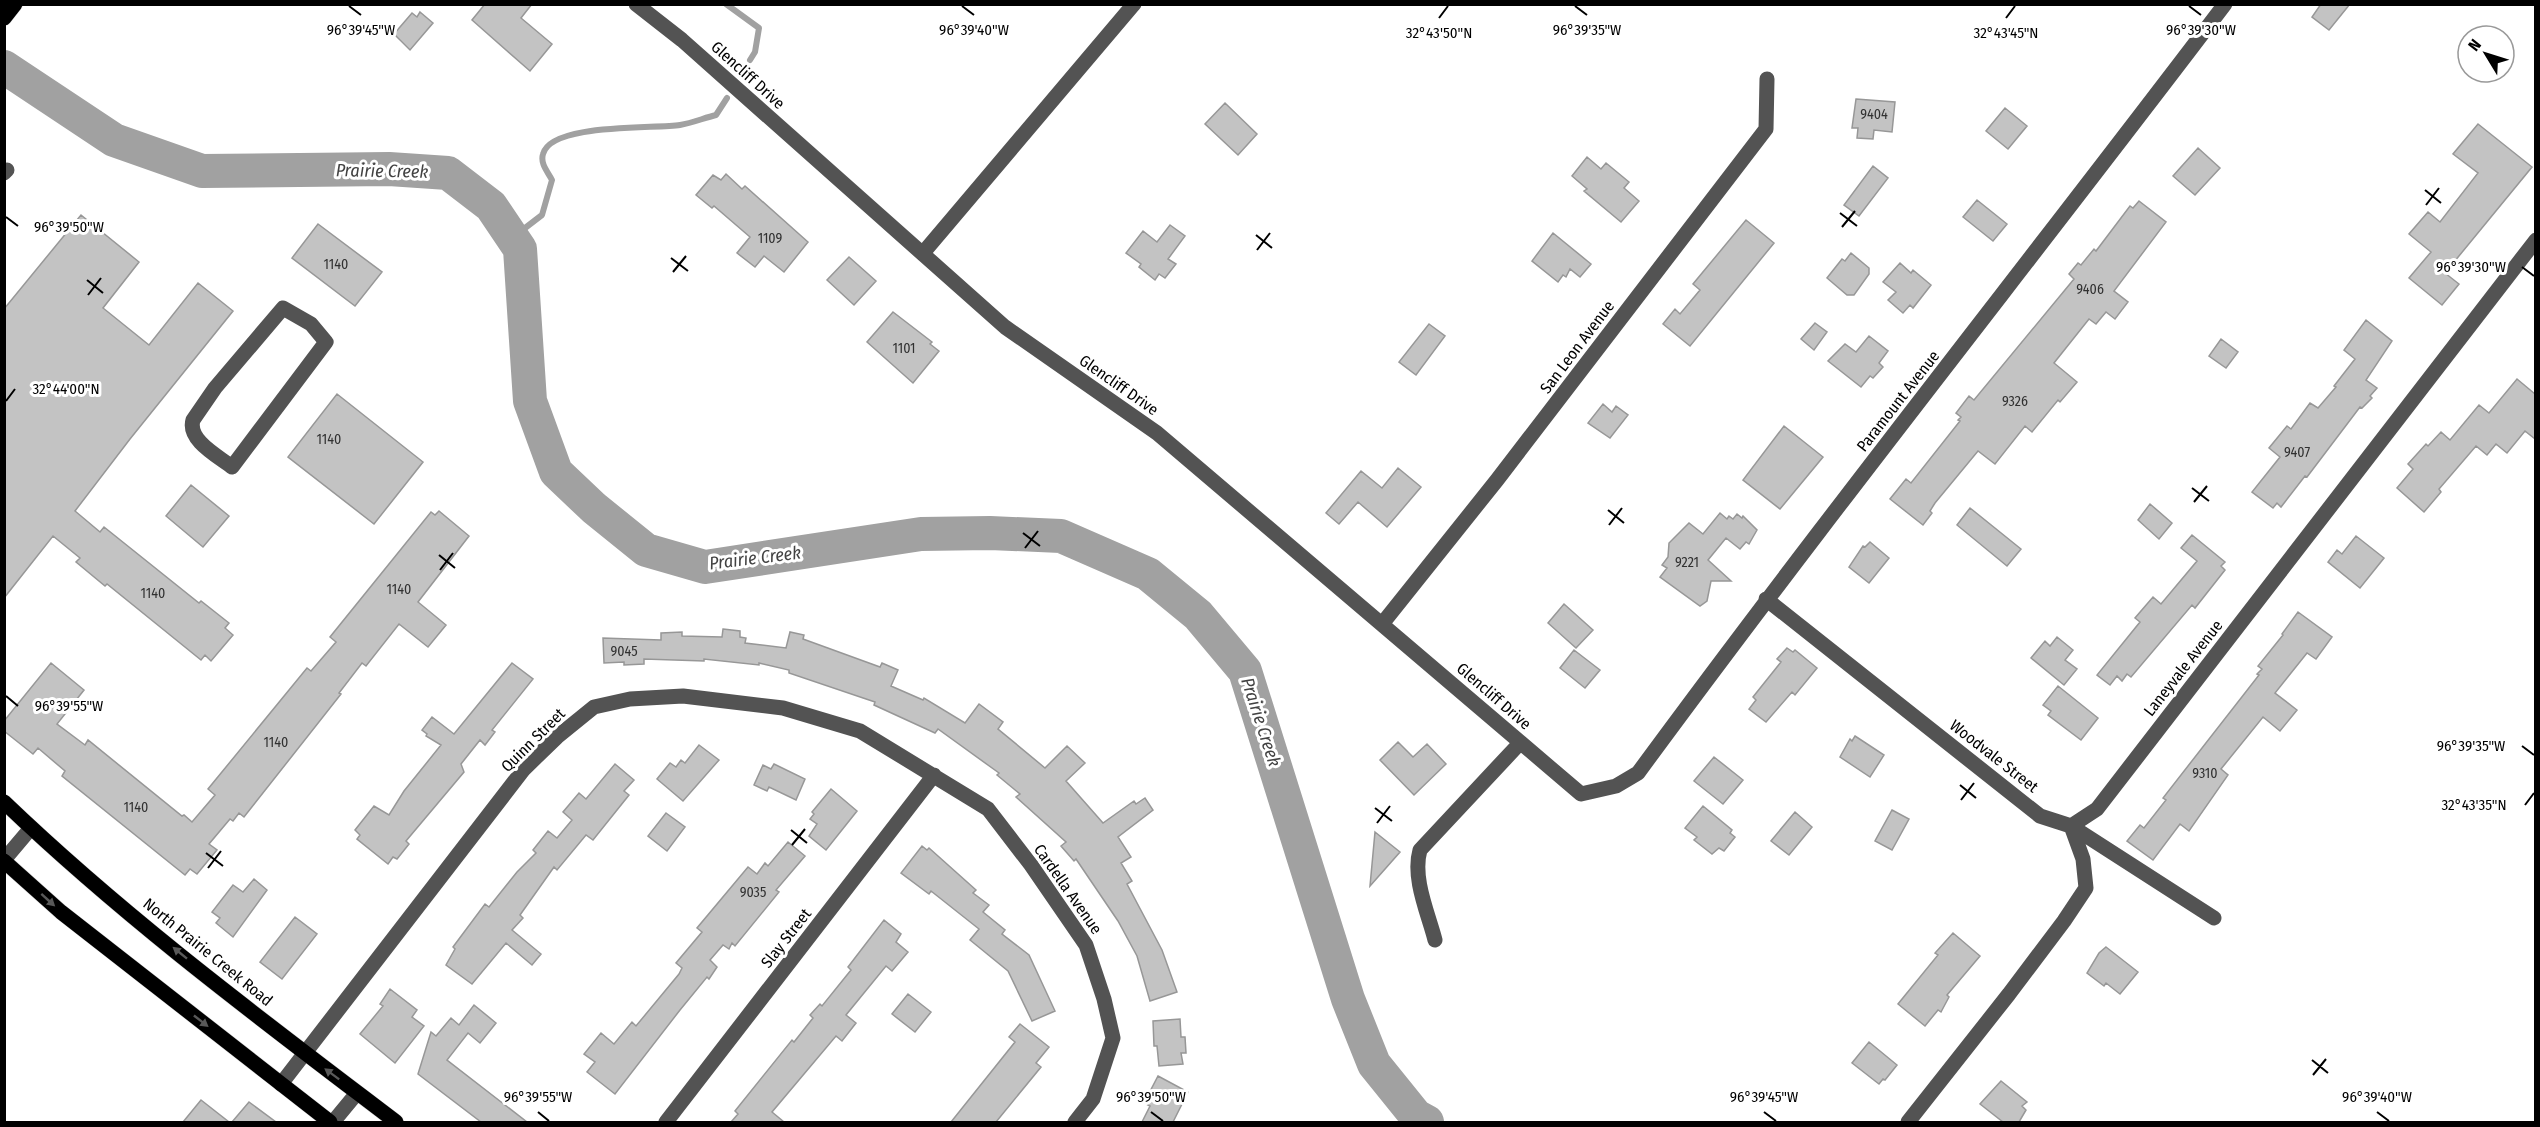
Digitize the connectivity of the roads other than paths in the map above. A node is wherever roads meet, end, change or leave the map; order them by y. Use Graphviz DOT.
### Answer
graph roads {
  1 [pos="15,4"];
  2 [pos="636,4"];
  3 [pos="1134,4"];
  4 [pos="2225,4"];
  5 [pos="4,18"];
  6 [pos="1767,79"];
  7 [pos="2535,240"];
  8 [pos="923,253"];
  9 [pos="232,467"];
  10 [pos="1766,599"];
  11 [pos="1382,624"];
  12 [pos="1520,743"];
  13 [pos="934,775"];
  14 [pos="1581,794"];
  15 [pos="4,802"];
  16 [pos="2072,826"];
  17 [pos="31,828"];
  18 [pos="4,860"];
  19 [pos="2214,918"];
  20 [pos="1436,940"];
  21 [pos="305,1054"];
  22 [pos="281,1084"];
  23 [pos="357,1093"];
  24 [pos="332,1122"];
  25 [pos="396,1122"];
  26 [pos="666,1122"];
  27 [pos="1075,1122"];
  28 [pos="1908,1122"];
  1 -- 5 [label="main road"];
  2 -- 8 [label="street, Glencliff Drive"];
  3 -- 8 [label="street"];
  4 -- 10 [label="street, Paramount Avenue"];
  6 -- 11 [label="street, San Leon Avenue"];
  7 -- 16 [label="street, Laneyvale Avenue"];
  8 -- 11 [label="street, Glencliff Drive"];
  9 -- 9 [label="street"];
  10 -- 14 [label="street, Paramount Avenue"];
  10 -- 16 [label="street, Woodvale Street"];
  11 -- 12 [label="street, Glencliff Drive"];
  12 -- 14 [label="street, Glencliff Drive"];
  12 -- 20 [label="street"];
  13 -- 21 [label="street, Quinn Street"];
  13 -- 26 [label="street, Slay Street"];
  13 -- 27 [label="street, Cardella Avenue"];
  15 -- 17 [label="main road, North Prairie Creek Road"];
  16 -- 19 [label="street, Woodvale Street"];
  16 -- 28 [label="street"];
  17 -- 18 [label="street"];
  21 -- 17 [label="main road, North Prairie Creek Road, one-way"];
  18 -- 22 [label="main road, one-way"];
  21 -- 22 [label="street, Quinn Street"];
  23 -- 21 [label="main road, North Prairie Creek Road, one-way"];
  22 -- 24 [label="main road"];
  23 -- 24 [label="street"];
  23 -- 25 [label="main road, North Prairie Creek Road"];
}
